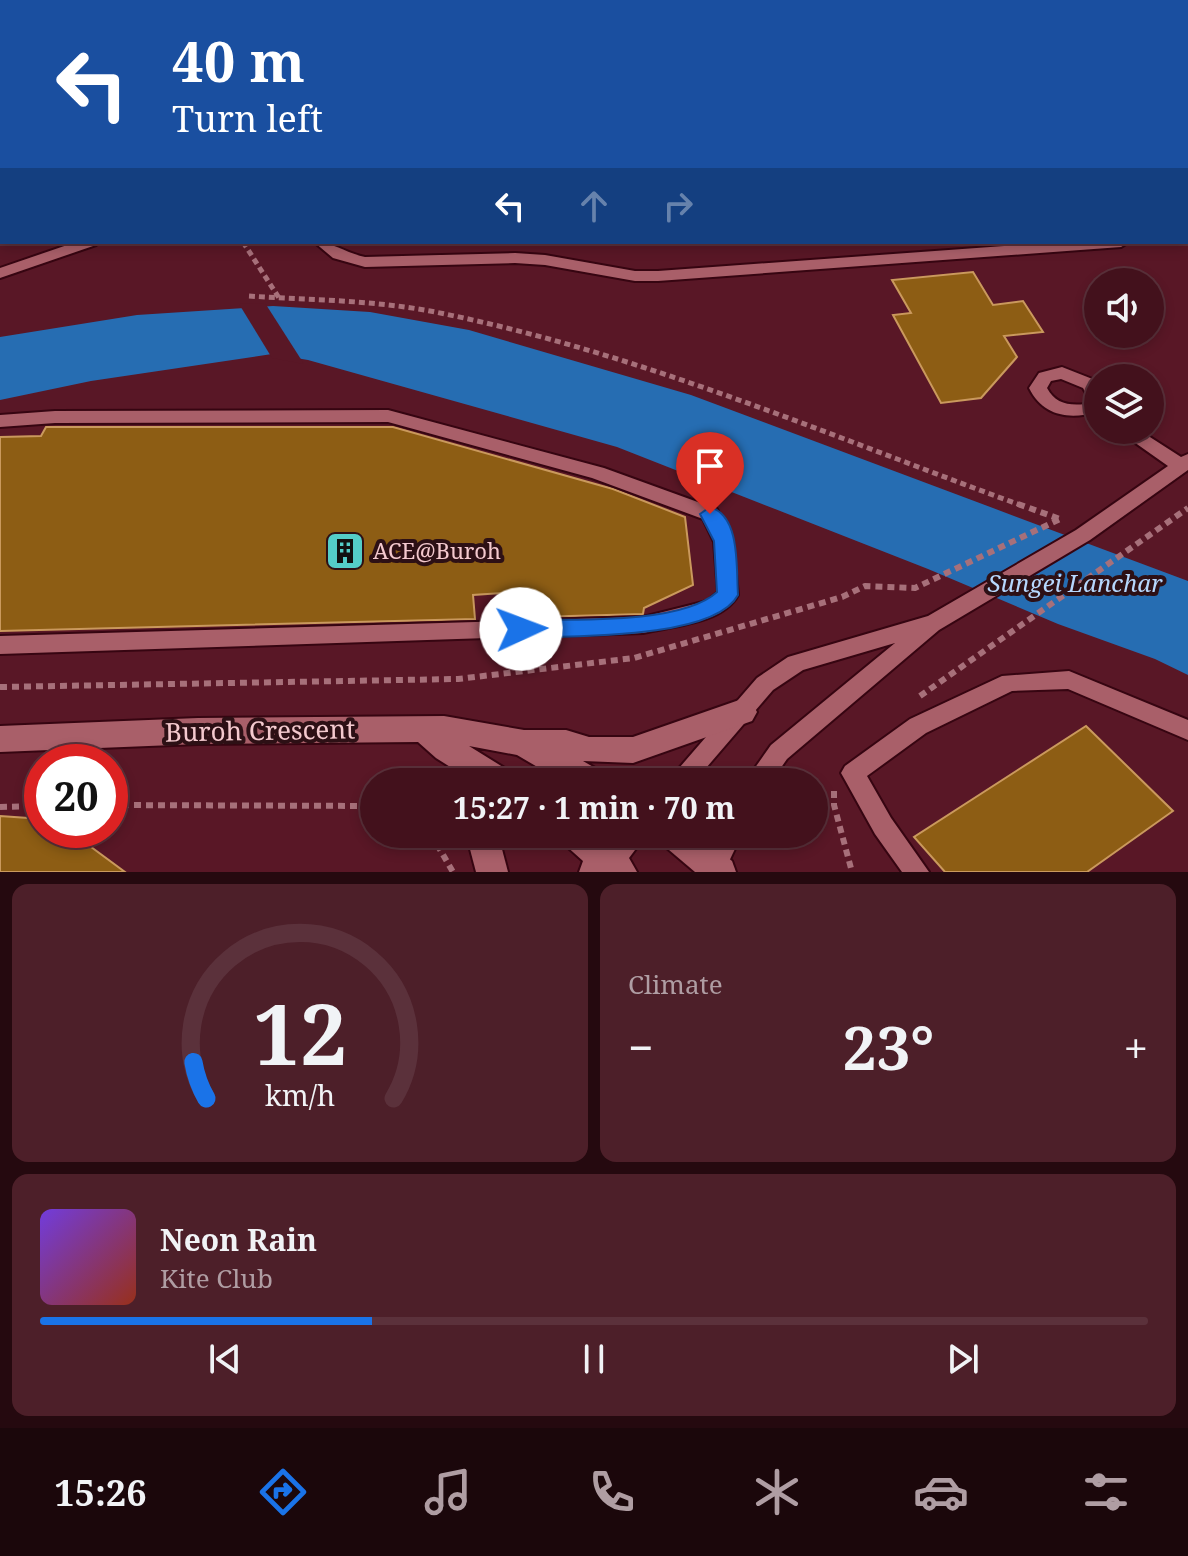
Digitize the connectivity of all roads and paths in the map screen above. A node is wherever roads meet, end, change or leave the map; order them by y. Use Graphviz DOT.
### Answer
graph roads {
  1 [pos="85,244"];
  2 [pos="244,244"];
  3 [pos="324,244"];
  4 [pos="911,244"];
  5 [pos="1094,244"];
  6 [pos="919,257"];
  7 [pos="0,273"];
  8 [pos="249,296"];
  9 [pos="279,299"];
  10 [pos="0,421"];
  11 [pos="1151,444"];
  12 [pos="1184,463"];
  13 [pos="1087,532"];
  14 [pos="932,624"];
  15 [pos="0,645"];
  16 [pos="742,712"];
  17 [pos="1188,730"];
  18 [pos="0,739"];
  19 [pos="435,739"];
  20 [pos="523,743"];
  21 [pos="454,768"];
  22 [pos="479,768"];
  23 [pos="567,768"];
  24 [pos="692,768"];
  25 [pos="767,768"];
  26 [pos="128,805"];
  27 [pos="24,806"];
  28 [pos="360,806"];
  29 [pos="0,807"];
  30 [pos="439,848"];
  31 [pos="486,848"];
  32 [pos="589,848"];
  33 [pos="622,848"];
  34 [pos="689,848"];
  35 [pos="724,848"];
  36 [pos="608,868"];
  37 [pos="715,870"];
  38 [pos="453,872"];
  39 [pos="492,872"];
  40 [pos="917,872"];
  1 -- 7 [label="lane"];
  2 -- 9 [label="path"];
  3 -- 6 [label="lane"];
  4 -- 6 [label="lane"];
  5 -- 6 [label="lane"];
  8 -- 9 [label="path"];
  9 -- 13 [label="path"];
  10 -- 15 [label="lane"];
  11 -- 12 [label="lane"];
  12 -- 13 [label="lane"];
  13 -- 14 [label="lane"];
  14 -- 16 [label="lane"];
  14 -- 25 [label="lane"];
  16 -- 20 [label="street"];
  16 -- 24 [label="lane"];
  17 -- 40 [label="lane"];
  18 -- 19 [label="street, Buroh Crescent"];
  19 -- 20 [label="street, Buroh Crescent"];
  19 -- 21 [label="street"];
  19 -- 22 [label="street"];
  20 -- 23 [label="street, Buroh Crescent"];
  26 -- 28 [label="path"];
  27 -- 29 [label="path"];
  30 -- 38 [label="path"];
  31 -- 39 [label="street"];
  32 -- 36 [label="street"];
  33 -- 36 [label="street"];
  34 -- 37 [label="street"];
  35 -- 37 [label="lane"];
}
